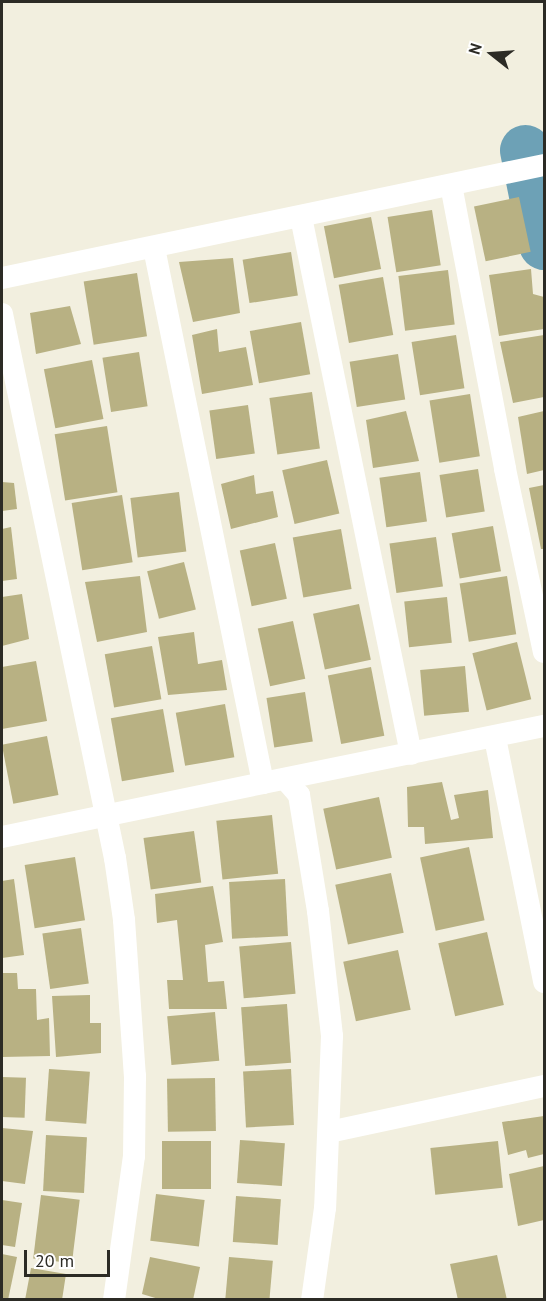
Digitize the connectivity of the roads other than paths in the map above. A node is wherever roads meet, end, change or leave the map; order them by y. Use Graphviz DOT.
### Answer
graph roads {
  1 [pos="542,166"];
  2 [pos="451,185"];
  3 [pos="301,217"];
  4 [pos="154,248"];
  5 [pos="2,278"];
  6 [pos="2,314"];
  7 [pos="544,652"];
  8 [pos="544,726"];
  9 [pos="495,738"];
  10 [pos="411,754"];
  11 [pos="286,780"];
  12 [pos="263,783"];
  13 [pos="105,816"];
  14 [pos="2,837"];
  15 [pos="544,982"];
  16 [pos="544,1086"];
  17 [pos="329,1132"];
  18 [pos="114,1299"];
  19 [pos="312,1299"];
  1 -- 2 [label="street"];
  2 -- 3 [label="street"];
  2 -- 7 [label="street"];
  3 -- 4 [label="street"];
  3 -- 10 [label="street"];
  4 -- 5 [label="street"];
  4 -- 12 [label="street"];
  6 -- 13 [label="street"];
  8 -- 9 [label="street"];
  9 -- 10 [label="street"];
  9 -- 15 [label="street"];
  10 -- 11 [label="street"];
  11 -- 12 [label="street"];
  11 -- 17 [label="street"];
  12 -- 13 [label="street"];
  13 -- 14 [label="street"];
  13 -- 18 [label="street"];
  16 -- 17 [label="street"];
  17 -- 19 [label="street"];
}
